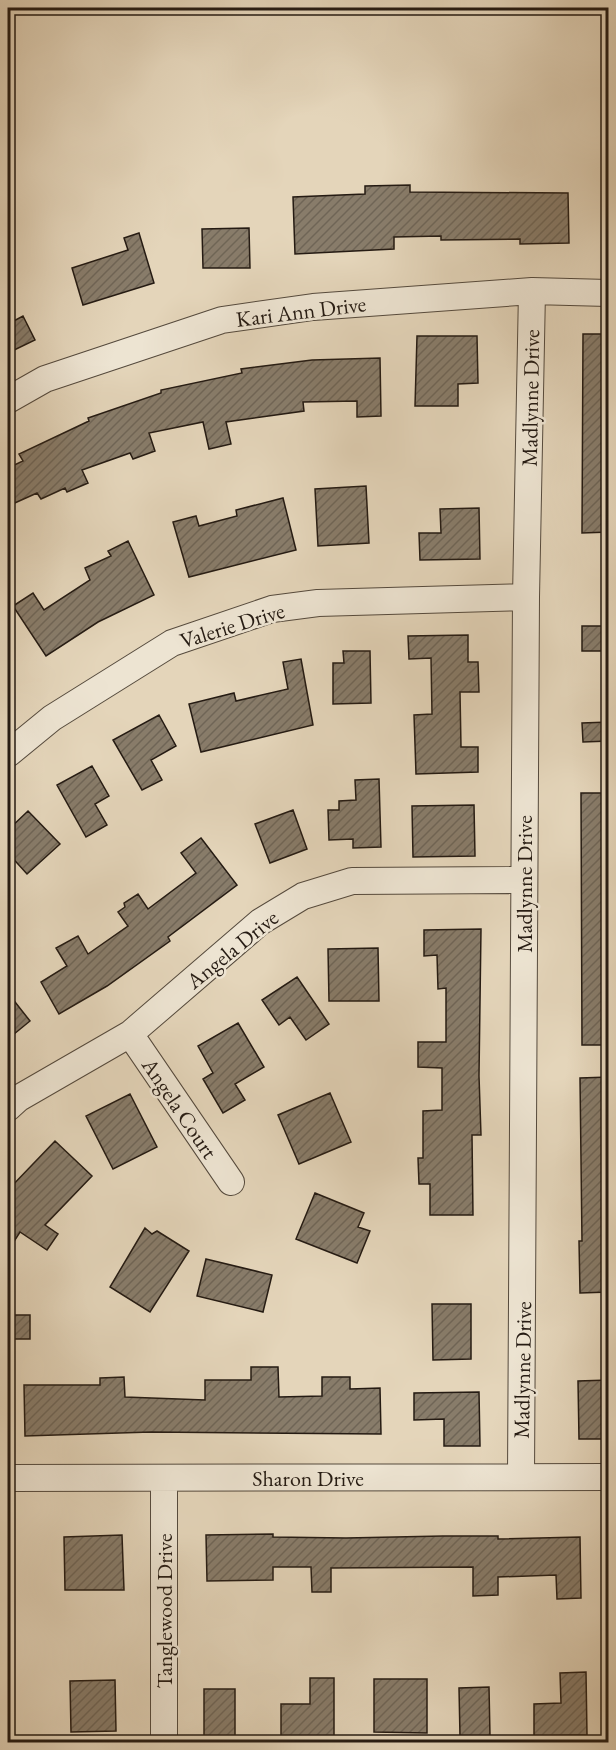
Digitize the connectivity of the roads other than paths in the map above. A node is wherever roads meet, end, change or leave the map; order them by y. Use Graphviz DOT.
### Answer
graph roads {
  1 [pos="532,291"];
  2 [pos="609,293"];
  3 [pos="8,399"];
  4 [pos="526,597"];
  5 [pos="8,754"];
  6 [pos="524,880"];
  7 [pos="130,1034"];
  8 [pos="8,1108"];
  9 [pos="231,1182"];
  10 [pos="521,1477"];
  11 [pos="609,1477"];
  12 [pos="8,1478"];
  13 [pos="164,1479"];
  14 [pos="164,1743"];
  1 -- 2 [label="street, Kari Ann Drive"];
  1 -- 3 [label="street, Kari Ann Drive"];
  1 -- 4 [label="street, Madlynne Drive"];
  4 -- 5 [label="street, Valerie Drive"];
  4 -- 6 [label="street, Madlynne Drive"];
  6 -- 7 [label="street, Angela Drive"];
  6 -- 10 [label="street, Madlynne Drive"];
  7 -- 8 [label="street, Angela Drive"];
  7 -- 9 [label="street, Angela Court"];
  10 -- 11 [label="street, Sharon Drive"];
  10 -- 13 [label="street, Sharon Drive"];
  12 -- 13 [label="street, Sharon Drive"];
  13 -- 14 [label="street, Tanglewood Drive"];
}
